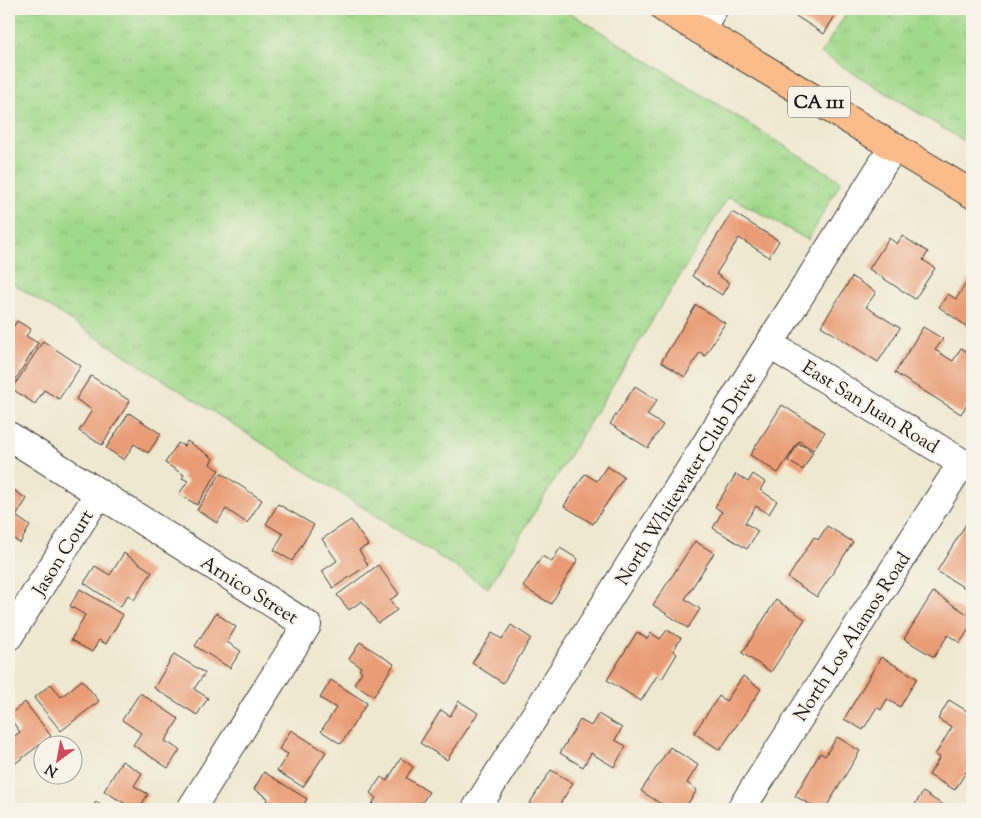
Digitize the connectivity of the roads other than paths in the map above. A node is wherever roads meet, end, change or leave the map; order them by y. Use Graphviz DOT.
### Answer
graph roads {
  1 [pos="665,9"];
  2 [pos="706,20"];
  3 [pos="894,146"];
  4 [pos="972,194"];
  5 [pos="769,344"];
  6 [pos="9,436"];
  7 [pos="967,466"];
  8 [pos="99,493"];
  9 [pos="9,636"];
  10 [pos="191,809"];
  11 [pos="476,809"];
  12 [pos="741,809"];
  1 -- 2 [label="main road, CA 111"];
  2 -- 3 [label="main road, CA 111"];
  3 -- 4 [label="main road, CA 111"];
  3 -- 5 [label="street, North Whitewater Club Drive"];
  5 -- 7 [label="street, East San Juan Road"];
  5 -- 11 [label="street, North Whitewater Club Drive"];
  6 -- 8 [label="street, Arnico Street"];
  7 -- 12 [label="street, North Los Alamos Road"];
  8 -- 9 [label="street, Jason Court"];
  8 -- 10 [label="street, Arnico Street"];
}
